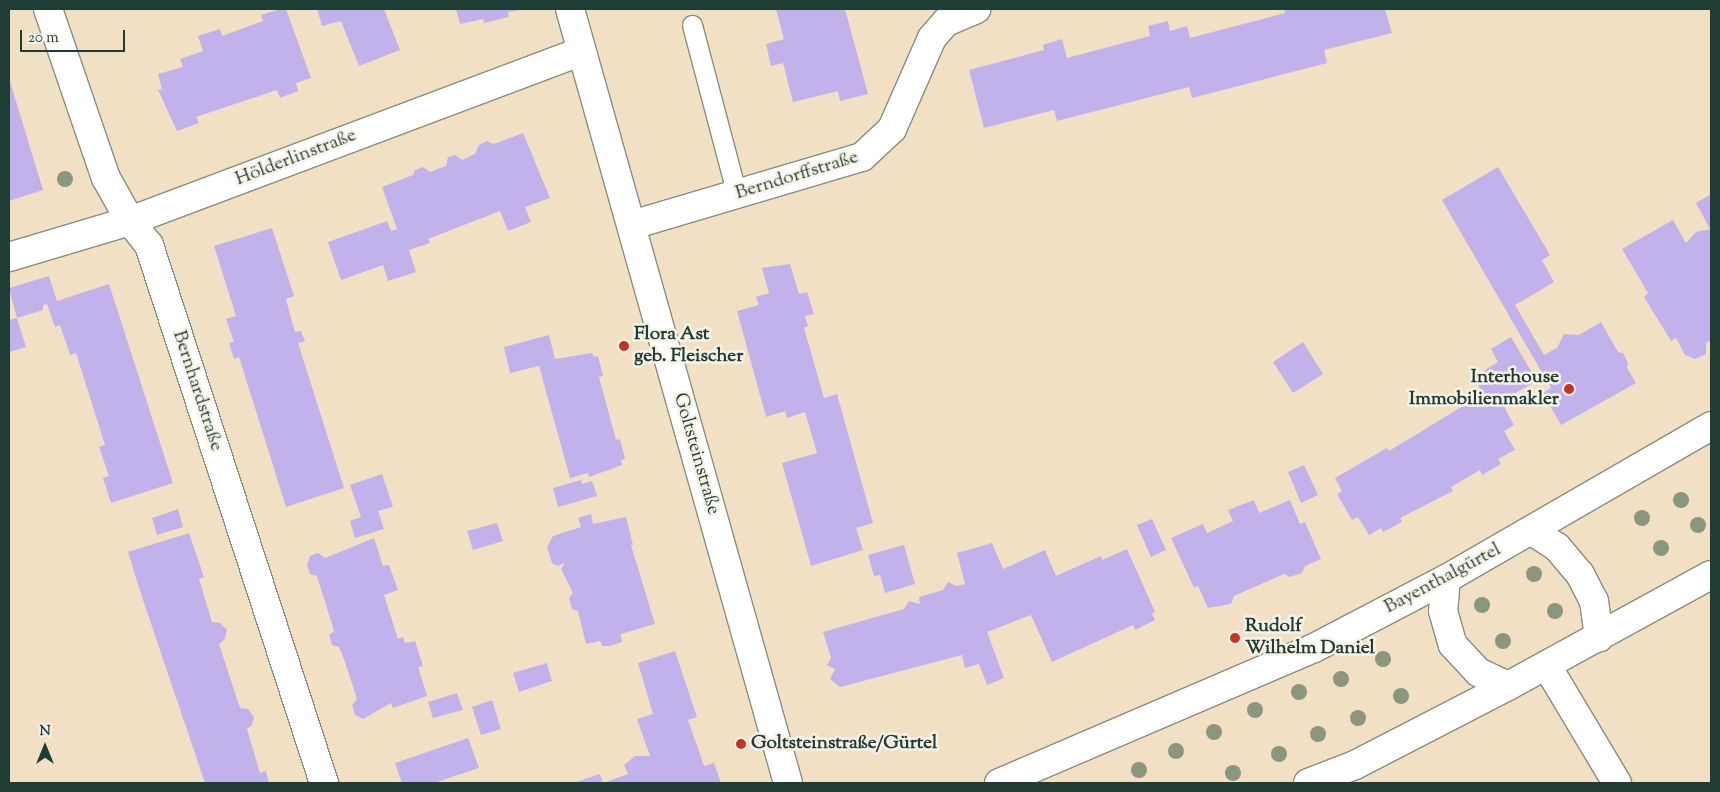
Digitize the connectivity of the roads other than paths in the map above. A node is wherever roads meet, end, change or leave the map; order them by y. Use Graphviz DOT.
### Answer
graph roads {
  1 [pos="48,9"];
  2 [pos="570,9"];
  3 [pos="976,9"];
  4 [pos="692,25"];
  5 [pos="580,52"];
  6 [pos="737,195"];
  7 [pos="130,221"];
  8 [pos="632,225"];
  9 [pos="9,256"];
  10 [pos="1711,426"];
  11 [pos="1532,531"];
  12 [pos="1711,575"];
  13 [pos="1446,579"];
  14 [pos="1599,638"];
  15 [pos="1547,666"];
  16 [pos="1508,686"];
  17 [pos="324,783"];
  18 [pos="788,783"];
  19 [pos="999,783"];
  20 [pos="1308,783"];
  21 [pos="1617,783"];
  1 -- 7 [label="street, Bernhardstraße"];
  2 -- 5 [label="street, Goltsteinstraße"];
  3 -- 6 [label="street, Berndorffstraße"];
  4 -- 6 [label="lane"];
  5 -- 7 [label="street, Hölderlinstraße"];
  5 -- 8 [label="street, Goltsteinstraße"];
  6 -- 8 [label="street, Berndorffstraße"];
  7 -- 9 [label="street, Hölderlinstraße"];
  7 -- 17 [label="street, Bernhardstraße"];
  8 -- 18 [label="street, Goltsteinstraße"];
  10 -- 11 [label="street, Bayenthalgürtel"];
  11 -- 13 [label="street, Bayenthalgürtel"];
  11 -- 14 [label="street"];
  12 -- 14 [label="street"];
  13 -- 16 [label="street"];
  13 -- 19 [label="street, Bayenthalgürtel"];
  14 -- 15 [label="street"];
  15 -- 16 [label="street"];
  15 -- 21 [label="street"];
  16 -- 20 [label="street"];
}
